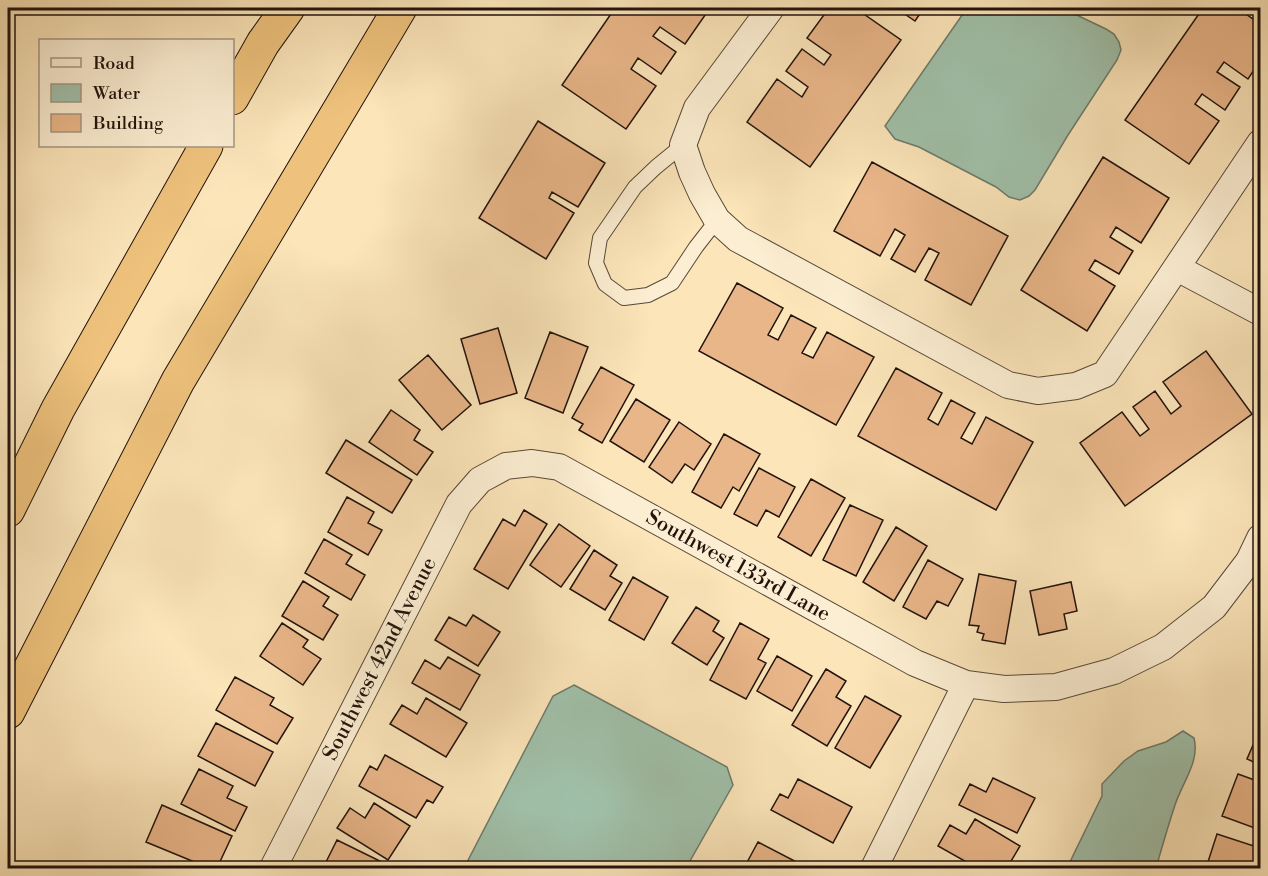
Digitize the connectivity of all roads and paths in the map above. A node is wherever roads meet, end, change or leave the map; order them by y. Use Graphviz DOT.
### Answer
graph roads {
  1 [pos="288,8"];
  2 [pos="400,8"];
  3 [pos="771,8"];
  4 [pos="234,94"];
  5 [pos="1260,143"];
  6 [pos="683,145"];
  7 [pos="205,147"];
  8 [pos="717,220"];
  9 [pos="1177,268"];
  10 [pos="1260,312"];
  11 [pos="506,466"];
  12 [pos="8,510"];
  13 [pos="1260,538"];
  14 [pos="966,684"];
  15 [pos="8,712"];
  16 [pos="273,868"];
  17 [pos="874,868"];
  1 -- 4 [label="highway"];
  2 -- 15 [label="highway"];
  3 -- 6 [label="street"];
  5 -- 9 [label="street"];
  6 -- 8 [label="street"];
  6 -- 8 [label="lane"];
  7 -- 12 [label="highway"];
  8 -- 9 [label="street"];
  9 -- 10 [label="street"];
  11 -- 14 [label="street, Southwest 133rd Lane"];
  11 -- 16 [label="street, Southwest 42nd Avenue"];
  13 -- 14 [label="street, Southwest 133rd Lane"];
  14 -- 17 [label="street"];
}
